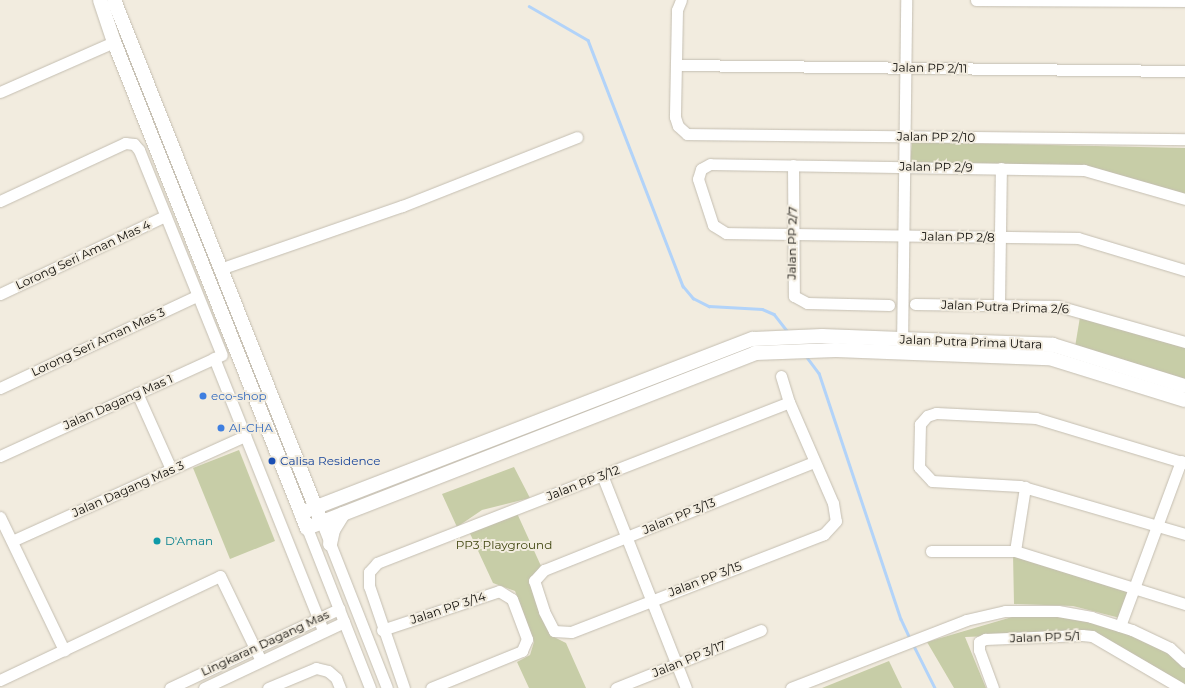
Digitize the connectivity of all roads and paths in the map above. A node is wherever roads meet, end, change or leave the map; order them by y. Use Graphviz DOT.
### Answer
graph roads {
  1 [pos="100,0"];
  2 [pos="114,0"];
  3 [pos="906,0"];
  4 [pos="976,0"];
  5 [pos="1185,2"];
  6 [pos="679,5"];
  7 [pos="114,42"];
  8 [pos="676,65"];
  9 [pos="906,68"];
  10 [pos="1185,71"];
  11 [pos="0,92"];
  12 [pos="905,136"];
  13 [pos="577,137"];
  14 [pos="1185,139"];
  15 [pos="793,165"];
  16 [pos="904,166"];
  17 [pos="1000,168"];
  18 [pos="1185,199"];
  19 [pos="0,201"];
  20 [pos="165,216"];
  21 [pos="726,233"];
  22 [pos="792,234"];
  23 [pos="903,236"];
  24 [pos="1000,237"];
  25 [pos="220,269"];
  26 [pos="1185,270"];
  27 [pos="0,294"];
  28 [pos="196,296"];
  29 [pos="915,304"];
  30 [pos="889,305"];
  31 [pos="999,305"];
  32 [pos="1185,342"];
  33 [pos="902,347"];
  34 [pos="236,348"];
  35 [pos="218,357"];
  36 [pos="781,376"];
  37 [pos="1185,386"];
  38 [pos="0,388"];
  39 [pos="137,393"];
  40 [pos="1185,400"];
  41 [pos="789,402"];
  42 [pos="245,436"];
  43 [pos="0,456"];
  44 [pos="814,462"];
  45 [pos="1183,462"];
  46 [pos="171,469"];
  47 [pos="602,476"];
  48 [pos="307,486"];
  49 [pos="1025,487"];
  50 [pos="338,499"];
  51 [pos="316,508"];
  52 [pos="301,513"];
  53 [pos="343,514"];
  54 [pos="0,517"];
  55 [pos="322,522"];
  56 [pos="1157,526"];
  57 [pos="307,528"];
  58 [pos="1185,534"];
  59 [pos="626,537"];
  60 [pos="12,541"];
  61 [pos="330,544"];
  62 [pos="931,551"];
  63 [pos="1015,551"];
  64 [pos="1134,588"];
  65 [pos="651,600"];
  66 [pos="1185,604"];
  67 [pos="339,609"];
  68 [pos="318,619"];
  69 [pos="344,622"];
  70 [pos="1120,626"];
  71 [pos="382,630"];
  72 [pos="761,630"];
  73 [pos="323,632"];
  74 [pos="571,632"];
  75 [pos="255,647"];
  76 [pos="64,650"];
  77 [pos="261,661"];
  78 [pos="1185,662"];
  79 [pos="676,664"];
  80 [pos="0,680"];
  81 [pos="170,688"];
  82 [pos="204,688"];
  83 [pos="268,688"];
  84 [pos="340,688"];
  85 [pos="370,688"];
  86 [pos="387,688"];
  87 [pos="404,688"];
  88 [pos="431,688"];
  89 [pos="616,688"];
  90 [pos="686,688"];
  91 [pos="791,688"];
  92 [pos="993,688"];
  93 [pos="1181,688"];
  1 -- 7 [label="main road"];
  2 -- 25 [label="main road"];
  3 -- 9 [label="street"];
  4 -- 5 [label="street"];
  6 -- 8 [label="street"];
  7 -- 11 [label="street"];
  7 -- 34 [label="main road"];
  8 -- 9 [label="street, Jalan PP 2/11"];
  8 -- 12 [label="street, Jalan PP 2/10"];
  9 -- 10 [label="street, Jalan PP 2/11"];
  9 -- 12 [label="street"];
  12 -- 14 [label="street, Jalan PP 2/10"];
  12 -- 16 [label="street"];
  13 -- 25 [label="street"];
  15 -- 16 [label="street, Jalan PP 2/9"];
  15 -- 21 [label="street, Jalan PP 2/9"];
  15 -- 22 [label="street, Jalan PP 2/7"];
  16 -- 17 [label="street, Jalan PP 2/9"];
  16 -- 23 [label="street"];
  17 -- 18 [label="street, Jalan PP 2/9"];
  17 -- 24 [label="street"];
  19 -- 20 [label="street"];
  20 -- 27 [label="street, Lorong Seri Aman Mas 4"];
  20 -- 28 [label="street"];
  21 -- 22 [label="street, Jalan PP 2/8"];
  22 -- 23 [label="street, Jalan PP 2/8"];
  22 -- 30 [label="street, Jalan PP 2/7"];
  23 -- 24 [label="street, Jalan PP 2/8"];
  23 -- 33 [label="street"];
  24 -- 26 [label="street, Jalan PP 2/8"];
  24 -- 31 [label="street"];
  25 -- 48 [label="main road"];
  28 -- 35 [label="street"];
  28 -- 38 [label="street, Lorong Seri Aman Mas 3"];
  29 -- 31 [label="street, Jalan Putra Prima 2/6"];
  31 -- 32 [label="street, Jalan Putra Prima 2/6"];
  33 -- 37 [label="main road, Jalan Putra Prima Utara"];
  33 -- 40 [label="main road, Jalan Putra Prima Utara"];
  33 -- 50 [label="main road, Jalan Putra Prima Utara"];
  33 -- 53 [label="main road, Jalan Putra Prima Utara"];
  34 -- 35 [label="street, Jalan Dagang Mas 1"];
  34 -- 52 [label="main road"];
  35 -- 39 [label="street, Jalan Dagang Mas 1"];
  35 -- 42 [label="street"];
  36 -- 41 [label="street"];
  39 -- 43 [label="street, Jalan Dagang Mas 1"];
  39 -- 46 [label="street"];
  41 -- 44 [label="street"];
  41 -- 47 [label="street, Jalan PP 3/12"];
  42 -- 46 [label="street, Jalan Dagang Mas 3"];
  42 -- 68 [label="street"];
  44 -- 59 [label="street, Jalan PP 3/13"];
  44 -- 65 [label="street, Jalan PP 3/15"];
  45 -- 49 [label="street"];
  45 -- 56 [label="street"];
  46 -- 60 [label="street, Jalan Dagang Mas 3"];
  47 -- 59 [label="street"];
  47 -- 71 [label="street, Jalan PP 3/12"];
  48 -- 50 [label="main road"];
  48 -- 51 [label="main road"];
  49 -- 56 [label="street"];
  49 -- 63 [label="street"];
  50 -- 51 [label="main road, Jalan Putra Prima Utara"];
  51 -- 52 [label="main road, Jalan Putra Prima Utara"];
  51 -- 55 [label="main road"];
  52 -- 57 [label="main road"];
  53 -- 55 [label="main road, Jalan Putra Prima Utara"];
  53 -- 61 [label="main road"];
  54 -- 60 [label="street"];
  55 -- 57 [label="main road, Jalan Putra Prima Utara"];
  55 -- 61 [label="street"];
  56 -- 58 [label="street"];
  56 -- 64 [label="street"];
  57 -- 67 [label="street"];
  59 -- 65 [label="street"];
  59 -- 74 [label="street, Jalan PP 3/13"];
  60 -- 76 [label="street"];
  61 -- 86 [label="street"];
  62 -- 63 [label="street"];
  63 -- 64 [label="street"];
  64 -- 66 [label="street"];
  64 -- 70 [label="street"];
  65 -- 74 [label="street, Jalan PP 3/15"];
  65 -- 79 [label="street"];
  67 -- 68 [label="street, Lingkaran Dagang Mas"];
  67 -- 69 [label="street"];
  68 -- 73 [label="street"];
  68 -- 75 [label="street, Lingkaran Dagang Mas"];
  69 -- 73 [label="street, Lingkaran Dagang Mas"];
  69 -- 85 [label="street"];
  70 -- 78 [label="street"];
  70 -- 91 [label="street"];
  71 -- 87 [label="street"];
  71 -- 88 [label="street, Jalan PP 3/14"];
  72 -- 79 [label="street, Jalan PP 3/17"];
  73 -- 77 [label="street, Lingkaran Dagang Mas"];
  75 -- 76 [label="street"];
  75 -- 77 [label="street"];
  75 -- 81 [label="street, Lingkaran Dagang Mas"];
  76 -- 80 [label="street"];
  77 -- 82 [label="street, Lingkaran Dagang Mas"];
  79 -- 89 [label="street, Jalan PP 3/17"];
  79 -- 90 [label="street"];
  83 -- 84 [label="street"];
  92 -- 93 [label="street, Jalan PP 5/1"];
}
